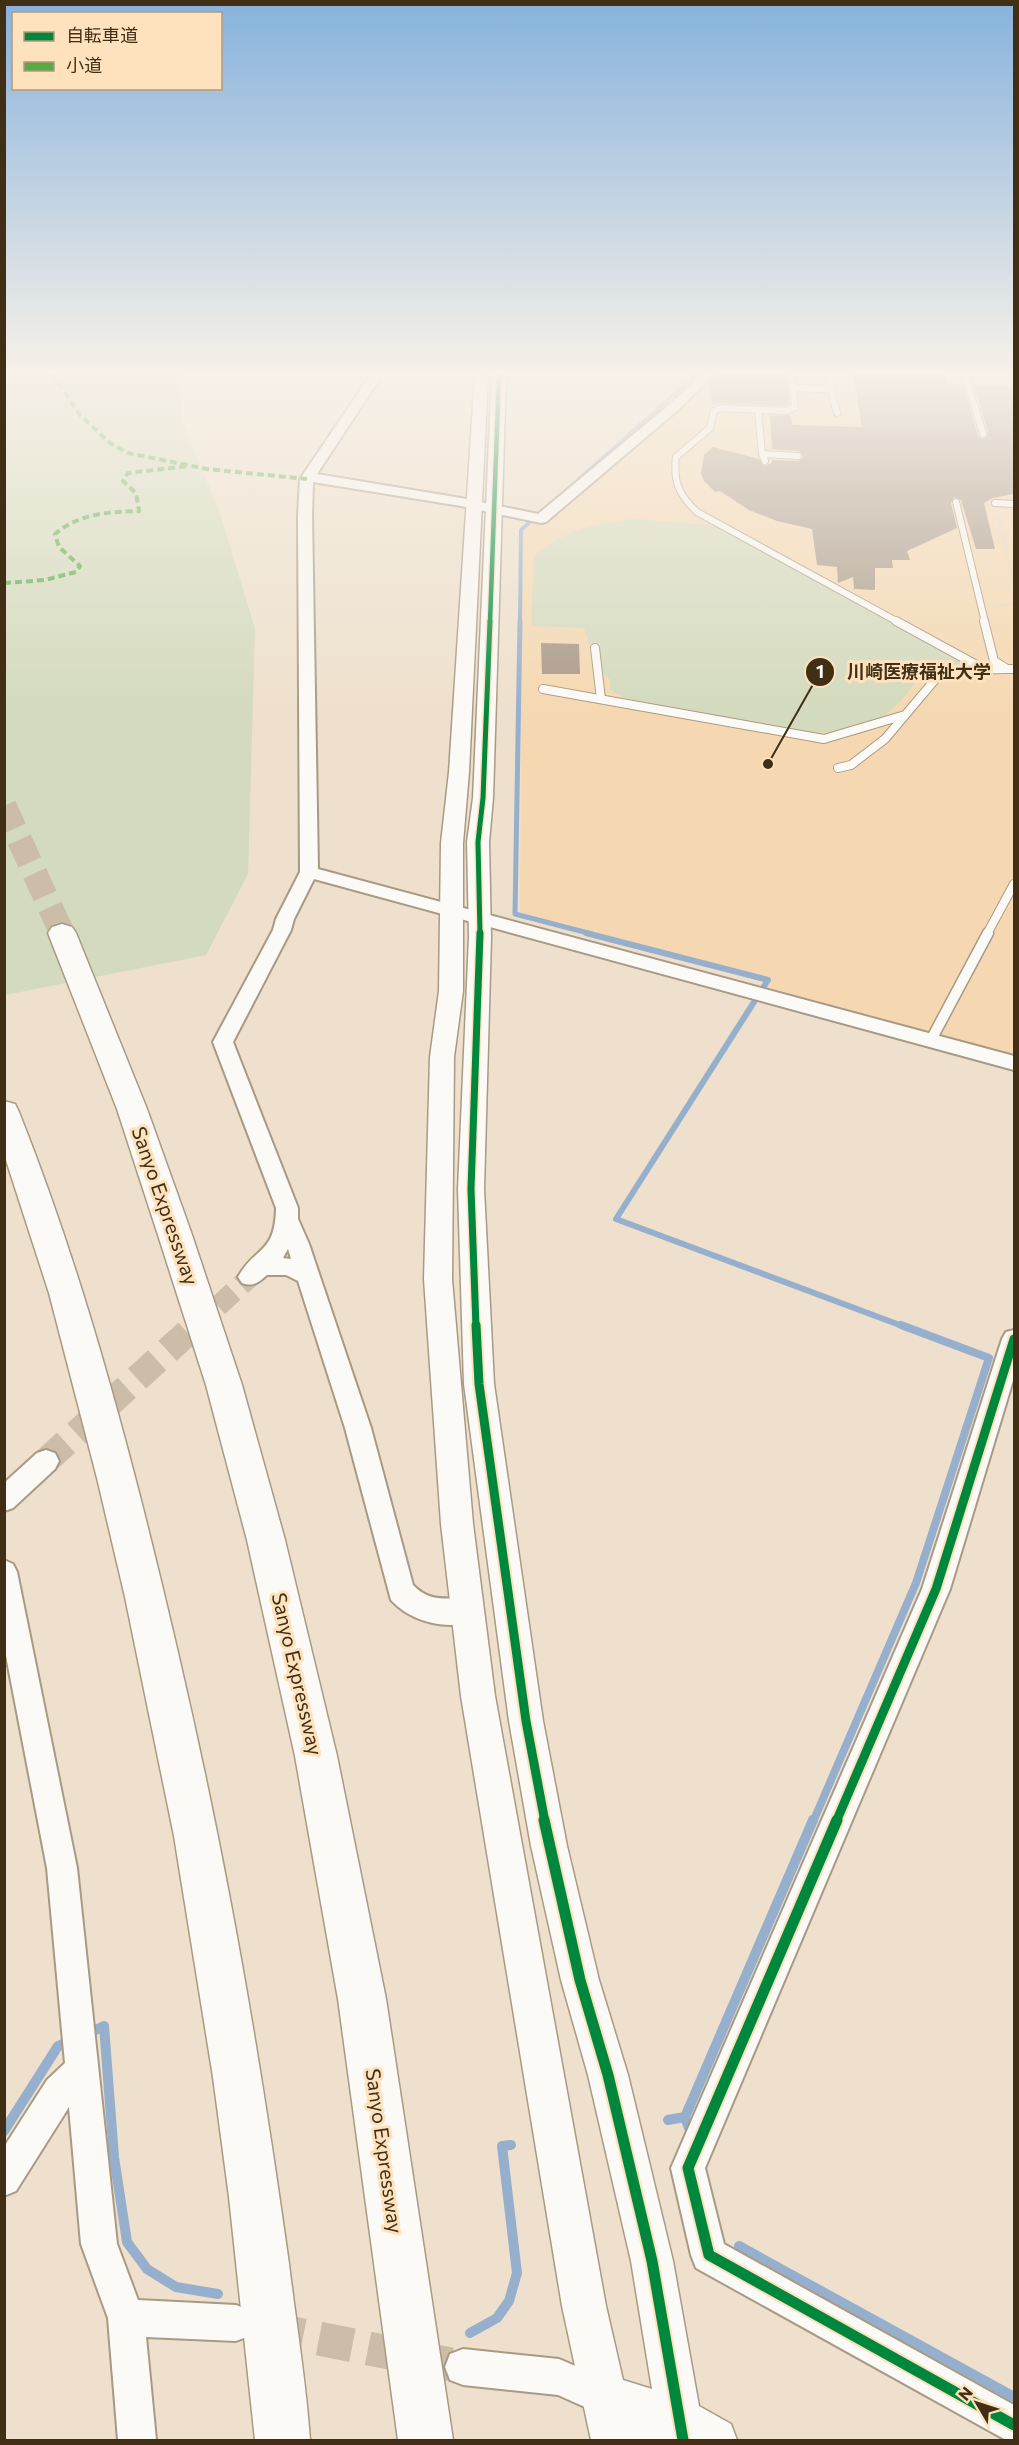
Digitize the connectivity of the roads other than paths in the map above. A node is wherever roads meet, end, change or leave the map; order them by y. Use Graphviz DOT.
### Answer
graph roads {
  1 [pos="307,488"];
  2 [pos="372,488"];
  3 [pos="484,488"];
  4 [pos="486,488"];
  5 [pos="578,488"];
  6 [pos="677,488"];
  7 [pos="956,502"];
  8 [pos="994,504"];
  9 [pos="1014,504"];
  10 [pos="484,508"];
  11 [pos="595,648"];
  12 [pos="982,669"];
  13 [pos="1011,669"];
  14 [pos="543,689"];
  15 [pos="601,699"];
  16 [pos="905,715"];
  17 [pos="838,768"];
  18 [pos="309,872"];
  19 [pos="1014,884"];
  20 [pos="466,914"];
  21 [pos="62,933"];
  22 [pos="931,1040"];
  23 [pos="1014,1062"];
  24 [pos="4,1112"];
  25 [pos="288,1221"];
  26 [pos="308,1276"];
  27 [pos="1014,1339"];
  28 [pos="46,1461"];
  29 [pos="5,1499"];
  30 [pos="4,1572"];
  31 [pos="468,1611"];
  32 [pos="82,2070"];
  33 [pos="4,2179"];
  34 [pos="126,2318"];
  35 [pos="236,2323"];
  36 [pos="463,2367"];
  37 [pos="605,2397"];
  38 [pos="1014,2425"];
  39 [pos="683,2435"];
  40 [pos="136,2440"];
  41 [pos="283,2440"];
  42 [pos="426,2440"];
  43 [pos="614,2440"];
  1 -- 18 [label="street"];
  2 -- 10 [label="street"];
  3 -- 10 [label="street"];
  4 -- 10 [label="street"];
  5 -- 10 [label="street"];
  6 -- 12 [label="lane"];
  7 -- 13 [label="lane"];
  8 -- 9 [label="lane"];
  10 -- 20 [label="street"];
  11 -- 15 [label="lane"];
  12 -- 13 [label="lane"];
  12 -- 16 [label="lane"];
  14 -- 15 [label="lane"];
  15 -- 16 [label="lane"];
  16 -- 17 [label="lane"];
  18 -- 20 [label="street"];
  18 -- 25 [label="street"];
  19 -- 22 [label="lane"];
  20 -- 22 [label="street"];
  20 -- 31 [label="street"];
  20 -- 39 [label="street"];
  21 -- 42 [label="highway, Sanyo Expressway"];
  22 -- 23 [label="street"];
  24 -- 41 [label="highway"];
  25 -- 26 [label="street"];
  25 -- 26 [label="street"];
  26 -- 31 [label="street"];
  27 -- 38 [label="street"];
  28 -- 29 [label="street"];
  30 -- 32 [label="street"];
  31 -- 37 [label="street"];
  32 -- 33 [label="street"];
  32 -- 34 [label="street"];
  34 -- 35 [label="street"];
  34 -- 40 [label="street"];
  36 -- 37 [label="street"];
  37 -- 39 [label="street"];
  37 -- 43 [label="street"];
}
